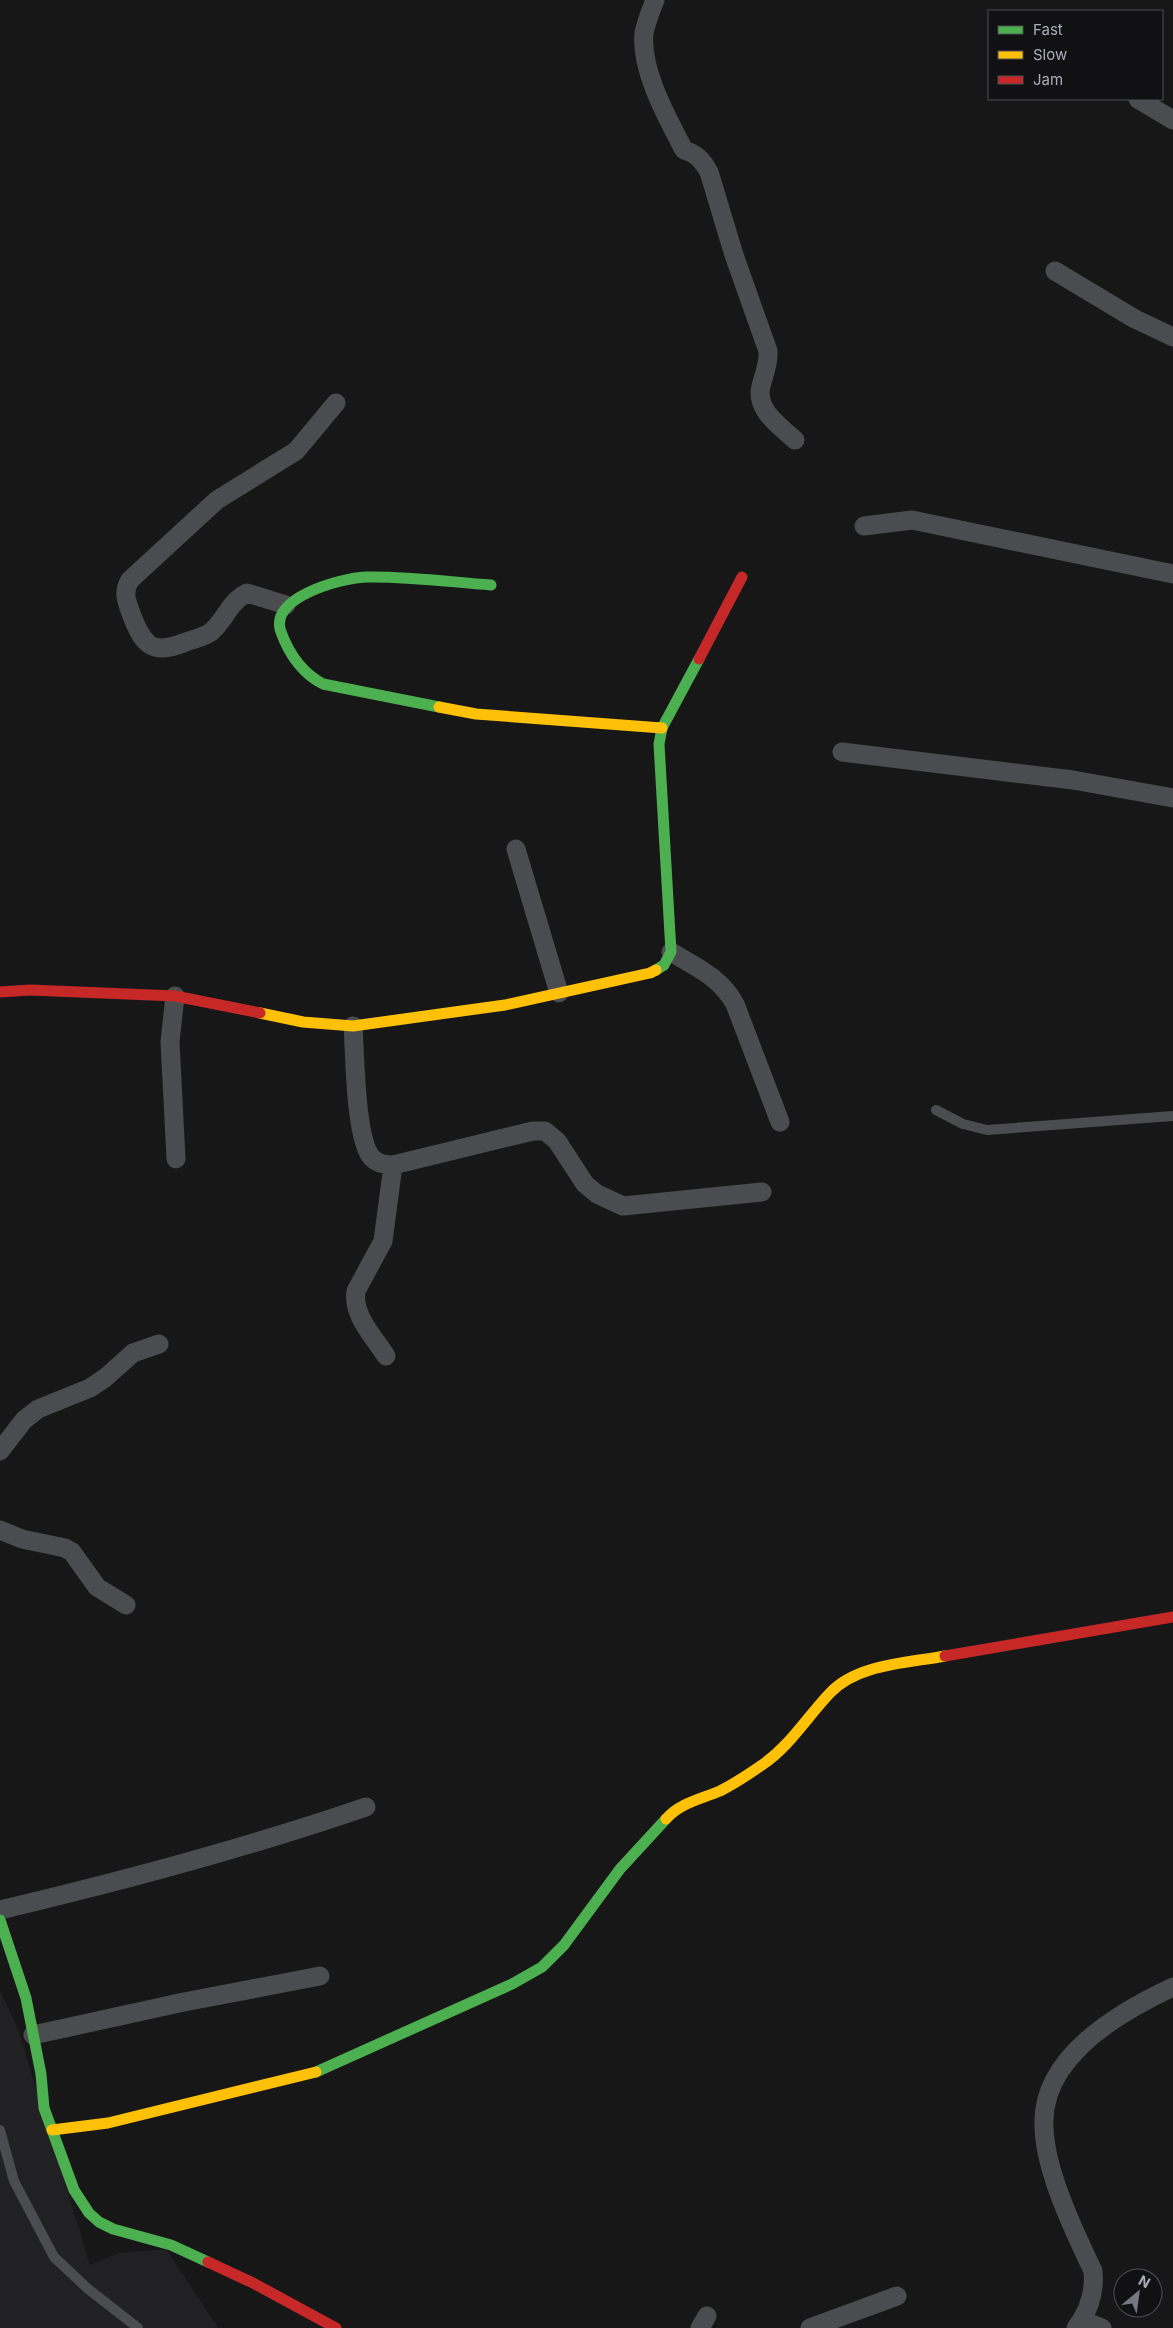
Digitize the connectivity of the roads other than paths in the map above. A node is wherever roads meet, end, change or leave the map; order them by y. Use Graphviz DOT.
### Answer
graph roads {
  1 [pos="656,0"];
  2 [pos="1140,100"];
  3 [pos="1173,120"];
  4 [pos="1055,271"];
  5 [pos="1173,337"];
  6 [pos="336,403"];
  7 [pos="795,440"];
  8 [pos="864,526"];
  9 [pos="1173,574"];
  10 [pos="742,577"];
  11 [pos="491,585"];
  12 [pos="286,605"];
  13 [pos="662,728"];
  14 [pos="842,752"];
  15 [pos="1173,798"];
  16 [pos="516,849"];
  17 [pos="671,952"];
  18 [pos="0,992"];
  19 [pos="559,993"];
  20 [pos="175,996"];
  21 [pos="352,1026"];
  22 [pos="936,1110"];
  23 [pos="1173,1116"];
  24 [pos="780,1122"];
  25 [pos="176,1159"];
  26 [pos="393,1165"];
  27 [pos="762,1192"];
  28 [pos="158,1344"];
  29 [pos="386,1356"];
  30 [pos="0,1452"];
  31 [pos="0,1530"];
  32 [pos="126,1605"];
  33 [pos="1173,1617"];
  34 [pos="366,1807"];
  35 [pos="0,1910"];
  36 [pos="0,1920"];
  37 [pos="320,1976"];
  38 [pos="1173,1987"];
  39 [pos="34,2035"];
  40 [pos="0,2130"];
  41 [pos="52,2130"];
  42 [pos="896,2296"];
  43 [pos="1079,2324"];
  44 [pos="138,2328"];
  45 [pos="336,2328"];
  46 [pos="810,2328"];
  47 [pos="1102,2328"];
  1 -- 7 [label="street"];
  2 -- 3 [label="street"];
  4 -- 5 [label="street"];
  6 -- 12 [label="street"];
  8 -- 9 [label="street"];
  10 -- 13 [label="street"];
  11 -- 12 [label="street"];
  12 -- 13 [label="street"];
  13 -- 17 [label="street"];
  14 -- 15 [label="street"];
  16 -- 19 [label="street"];
  17 -- 19 [label="street"];
  17 -- 24 [label="street"];
  18 -- 20 [label="street"];
  19 -- 21 [label="street"];
  20 -- 21 [label="street"];
  20 -- 25 [label="street"];
  21 -- 26 [label="street"];
  22 -- 23 [label="lane"];
  26 -- 27 [label="street"];
  26 -- 29 [label="street"];
  28 -- 30 [label="street"];
  31 -- 32 [label="street"];
  33 -- 41 [label="street"];
  34 -- 35 [label="street"];
  36 -- 39 [label="street"];
  37 -- 39 [label="street"];
  38 -- 43 [label="street"];
  39 -- 41 [label="street"];
  40 -- 44 [label="lane"];
  41 -- 45 [label="street"];
  42 -- 46 [label="street"];
  43 -- 47 [label="street"];
}
